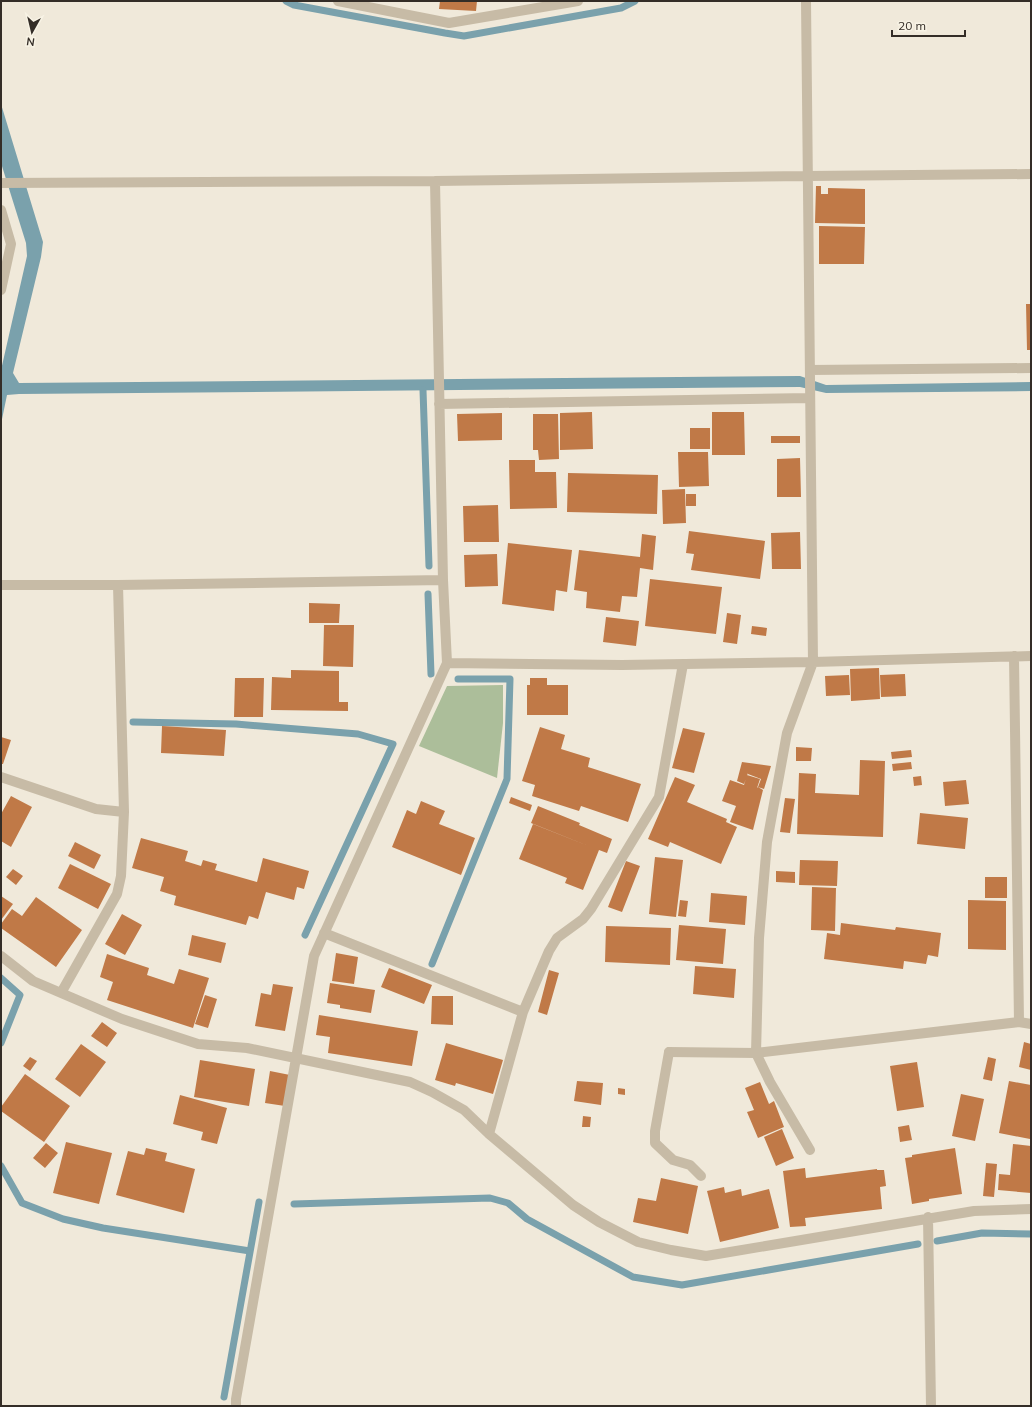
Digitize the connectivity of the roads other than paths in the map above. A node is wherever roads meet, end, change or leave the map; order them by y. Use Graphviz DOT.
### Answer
graph roads {
  1 [pos="338,1"];
  2 [pos="578,1"];
  3 [pos="806,1"];
  4 [pos="1031,174"];
  5 [pos="808,176"];
  6 [pos="436,181"];
  7 [pos="2,183"];
  8 [pos="1,210"];
  9 [pos="1,290"];
  10 [pos="1031,368"];
  11 [pos="810,372"];
  12 [pos="810,395"];
  13 [pos="440,400"];
  14 [pos="443,580"];
  15 [pos="1,585"];
  16 [pos="118,585"];
  17 [pos="1014,656"];
  18 [pos="1031,656"];
  19 [pos="813,662"];
  20 [pos="447,663"];
  21 [pos="683,664"];
  22 [pos="1,777"];
  23 [pos="124,812"];
  24 [pos="324,933"];
  25 [pos="1,956"];
  26 [pos="61,994"];
  27 [pos="523,1012"];
  28 [pos="1019,1022"];
  29 [pos="1031,1024"];
  30 [pos="756,1053"];
  31 [pos="296,1057"];
  32 [pos="489,1134"];
  33 [pos="810,1150"];
  34 [pos="701,1176"];
  35 [pos="1031,1209"];
  36 [pos="928,1218"];
  37 [pos="236,1406"];
  38 [pos="931,1406"];
  1 -- 2 [label="street"];
  3 -- 5 [label="street"];
  4 -- 5 [label="street"];
  5 -- 6 [label="street"];
  5 -- 11 [label="street"];
  6 -- 7 [label="street"];
  6 -- 13 [label="street"];
  8 -- 9 [label="street"];
  10 -- 11 [label="street"];
  11 -- 12 [label="street"];
  12 -- 13 [label="street"];
  12 -- 19 [label="street"];
  13 -- 14 [label="street"];
  14 -- 16 [label="street"];
  14 -- 20 [label="street"];
  15 -- 16 [label="street"];
  16 -- 23 [label="street"];
  17 -- 18 [label="street"];
  17 -- 19 [label="street"];
  17 -- 28 [label="street"];
  19 -- 21 [label="street"];
  19 -- 30 [label="street"];
  20 -- 21 [label="street"];
  20 -- 24 [label="street"];
  21 -- 27 [label="street"];
  22 -- 23 [label="street"];
  23 -- 26 [label="street"];
  24 -- 27 [label="street"];
  24 -- 31 [label="street"];
  25 -- 26 [label="street"];
  26 -- 31 [label="street"];
  27 -- 32 [label="street"];
  28 -- 29 [label="street"];
  28 -- 30 [label="street"];
  30 -- 33 [label="street"];
  30 -- 34 [label="street"];
  31 -- 32 [label="street"];
  31 -- 37 [label="street"];
  32 -- 36 [label="street"];
  35 -- 36 [label="street"];
  36 -- 38 [label="street"];
}
